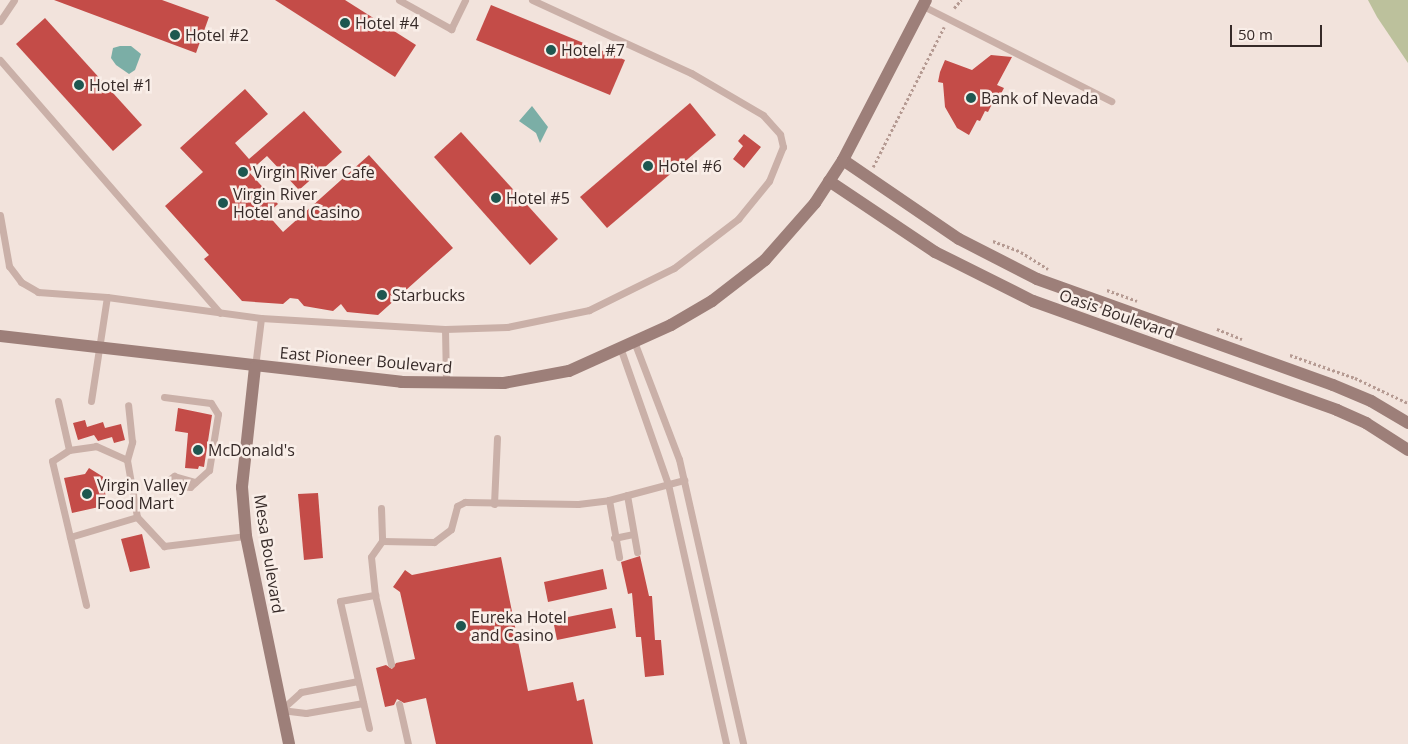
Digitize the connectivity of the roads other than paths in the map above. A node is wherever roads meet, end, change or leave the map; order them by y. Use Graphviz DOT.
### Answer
graph roads {
  1 [pos="14,0"];
  2 [pos="399,0"];
  3 [pos="465,0"];
  4 [pos="532,0"];
  5 [pos="925,3"];
  6 [pos="0,21"];
  7 [pos="0,60"];
  8 [pos="1111,101"];
  9 [pos="836,171"];
  10 [pos="0,215"];
  11 [pos="107,297"];
  12 [pos="220,313"];
  13 [pos="261,318"];
  14 [pos="445,328"];
  15 [pos="0,336"];
  16 [pos="635,344"];
  17 [pos="100,348"];
  18 [pos="621,350"];
  19 [pos="255,367"];
  20 [pos="446,383"];
  21 [pos="164,397"];
  22 [pos="58,400"];
  23 [pos="91,401"];
  24 [pos="128,405"];
  25 [pos="1408,423"];
  26 [pos="497,438"];
  27 [pos="69,450"];
  28 [pos="1408,450"];
  29 [pos="127,460"];
  30 [pos="684,480"];
  31 [pos="167,481"];
  32 [pos="668,484"];
  33 [pos="627,495"];
  34 [pos="609,500"];
  35 [pos="494,504"];
  36 [pos="381,508"];
  37 [pos="137,517"];
  38 [pos="633,534"];
  39 [pos="70,536"];
  40 [pos="246,536"];
  41 [pos="614,538"];
  42 [pos="382,541"];
  43 [pos="637,552"];
  44 [pos="618,557"];
  45 [pos="375,595"];
  46 [pos="86,605"];
  47 [pos="391,664"];
  48 [pos="358,681"];
  49 [pos="363,703"];
  50 [pos="399,704"];
  51 [pos="281,710"];
  52 [pos="369,728"];
  53 [pos="289,744"];
  54 [pos="408,744"];
  55 [pos="726,744"];
  56 [pos="743,744"];
  1 -- 6 [label="lane"];
  2 -- 3 [label="lane"];
  4 -- 14 [label="lane"];
  5 -- 8 [label="lane"];
  5 -- 9 [label="main road, East Pioneer Boulevard"];
  7 -- 12 [label="lane"];
  9 -- 16 [label="main road, East Pioneer Boulevard"];
  9 -- 25 [label="main road, Oasis Boulevard"];
  9 -- 28 [label="main road, Oasis Boulevard"];
  10 -- 11 [label="lane"];
  11 -- 12 [label="lane"];
  11 -- 17 [label="lane"];
  12 -- 13 [label="lane"];
  13 -- 14 [label="lane"];
  13 -- 19 [label="lane"];
  14 -- 20 [label="lane"];
  15 -- 17 [label="main road, East Pioneer Boulevard"];
  16 -- 18 [label="main road, East Pioneer Boulevard"];
  16 -- 30 [label="lane"];
  17 -- 19 [label="main road, East Pioneer Boulevard"];
  17 -- 23 [label="lane"];
  18 -- 20 [label="main road, East Pioneer Boulevard"];
  18 -- 32 [label="lane"];
  19 -- 20 [label="main road, East Pioneer Boulevard"];
  19 -- 40 [label="main road, Mesa Boulevard"];
  21 -- 31 [label="lane"];
  22 -- 27 [label="lane"];
  24 -- 29 [label="lane"];
  26 -- 35 [label="lane"];
  27 -- 29 [label="lane"];
  27 -- 39 [label="lane"];
  29 -- 37 [label="lane"];
  30 -- 32 [label="lane"];
  30 -- 56 [label="lane"];
  32 -- 33 [label="lane"];
  32 -- 55 [label="lane"];
  33 -- 34 [label="lane"];
  33 -- 38 [label="lane"];
  34 -- 35 [label="lane"];
  34 -- 41 [label="lane"];
  35 -- 42 [label="lane"];
  36 -- 42 [label="lane"];
  37 -- 39 [label="lane"];
  37 -- 40 [label="lane"];
  38 -- 41 [label="lane"];
  38 -- 43 [label="lane"];
  39 -- 46 [label="lane"];
  40 -- 51 [label="main road, Mesa Boulevard"];
  41 -- 44 [label="lane"];
  42 -- 45 [label="lane"];
  45 -- 47 [label="lane"];
  45 -- 48 [label="lane"];
  48 -- 49 [label="lane"];
  48 -- 51 [label="lane"];
  49 -- 51 [label="lane"];
  49 -- 52 [label="lane"];
  50 -- 54 [label="lane"];
  51 -- 53 [label="main road, Mesa Boulevard"];
}
